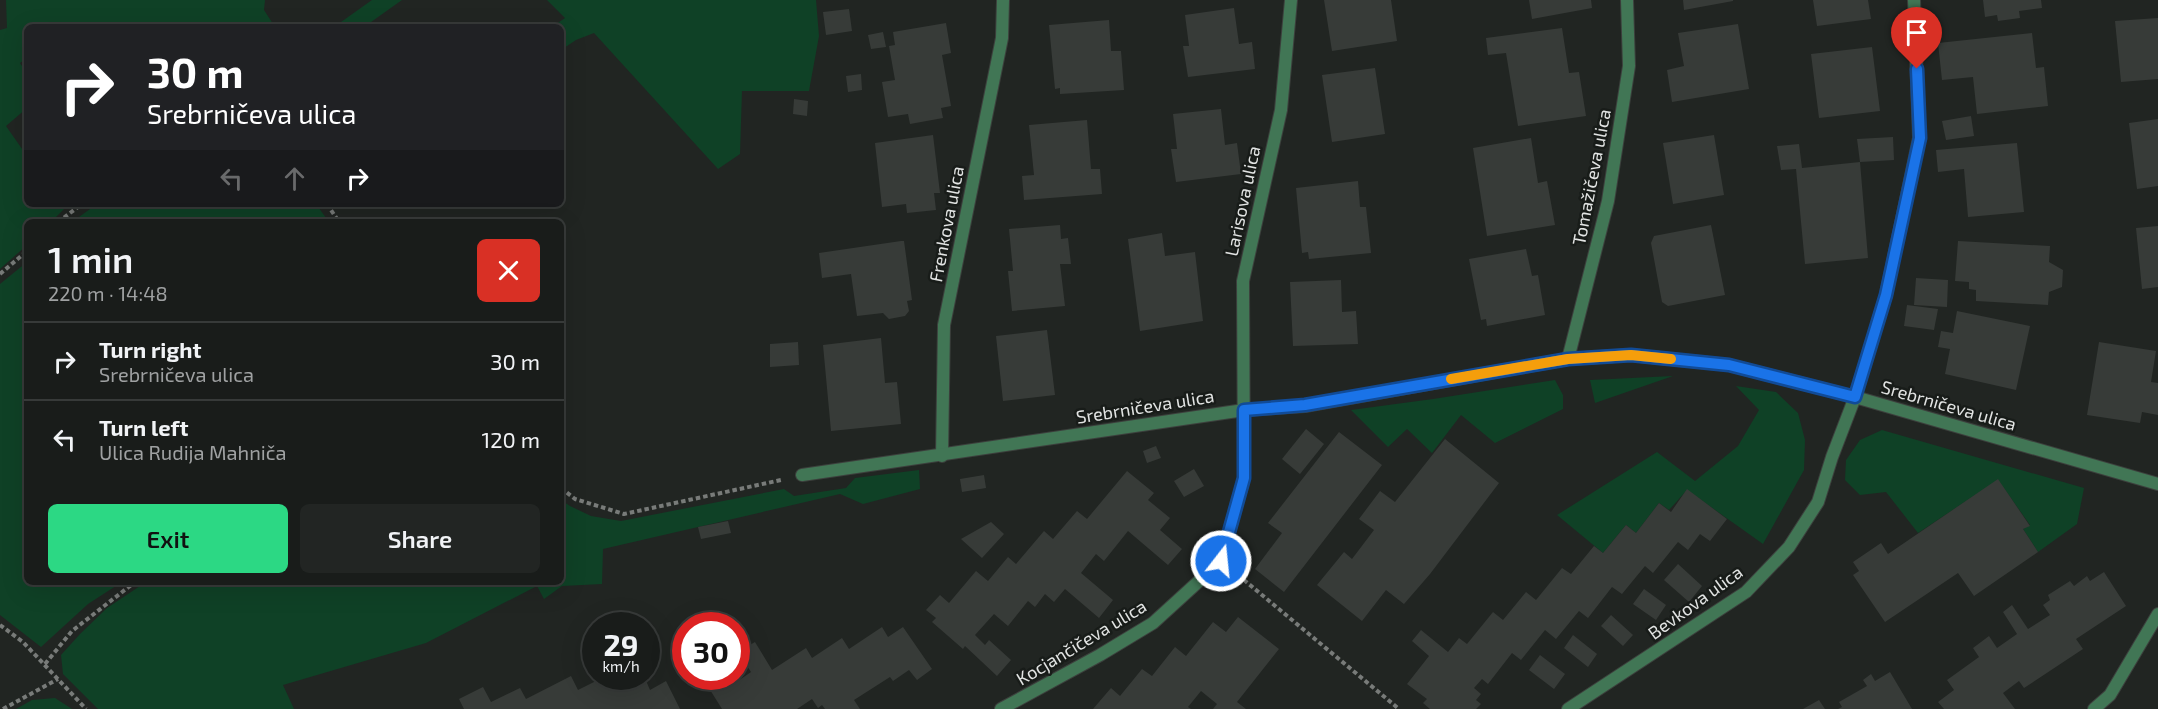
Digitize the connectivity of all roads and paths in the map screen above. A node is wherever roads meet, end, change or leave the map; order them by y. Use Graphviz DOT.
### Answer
graph roads {
  1 [pos="1003,0"];
  2 [pos="1291,0"];
  3 [pos="1627,0"];
  4 [pos="1914,0"];
  5 [pos="77,207"];
  6 [pos="61,219"];
  7 [pos="24,254"];
  8 [pos="0,274"];
  9 [pos="1568,359"];
  10 [pos="1855,397"];
  11 [pos="1244,410"];
  12 [pos="942,456"];
  13 [pos="802,475"];
  14 [pos="2158,484"];
  15 [pos="564,490"];
  16 [pos="1221,561"];
  17 [pos="131,585"];
  18 [pos="2158,614"];
  19 [pos="0,626"];
  20 [pos="45,664"];
  21 [pos="58,679"];
  22 [pos="3,709"];
  23 [pos="86,709"];
  24 [pos="1001,709"];
  25 [pos="1400,709"];
  26 [pos="1568,709"];
  27 [pos="2094,709"];
  1 -- 12 [label="street, Frenkova ulica"];
  2 -- 11 [label="street, Larisova ulica"];
  3 -- 9 [label="street, Tomažičeva ulica"];
  4 -- 10 [label="street, Bevkova ulica"];
  5 -- 6 [label="path"];
  7 -- 8 [label="path"];
  9 -- 10 [label="street, Srebrničeva ulica"];
  9 -- 11 [label="street, Srebrničeva ulica"];
  10 -- 14 [label="street, Srebrničeva ulica"];
  10 -- 26 [label="street, Bevkova ulica"];
  11 -- 12 [label="street, Srebrničeva ulica"];
  11 -- 16 [label="street"];
  12 -- 13 [label="street, Srebrničeva ulica"];
  13 -- 15 [label="path"];
  16 -- 24 [label="street, Kocjančičeva ulica"];
  16 -- 25 [label="path"];
  17 -- 20 [label="path"];
  18 -- 27 [label="street"];
  19 -- 20 [label="path"];
  20 -- 21 [label="path"];
  21 -- 22 [label="path"];
  21 -- 23 [label="path"];
}
